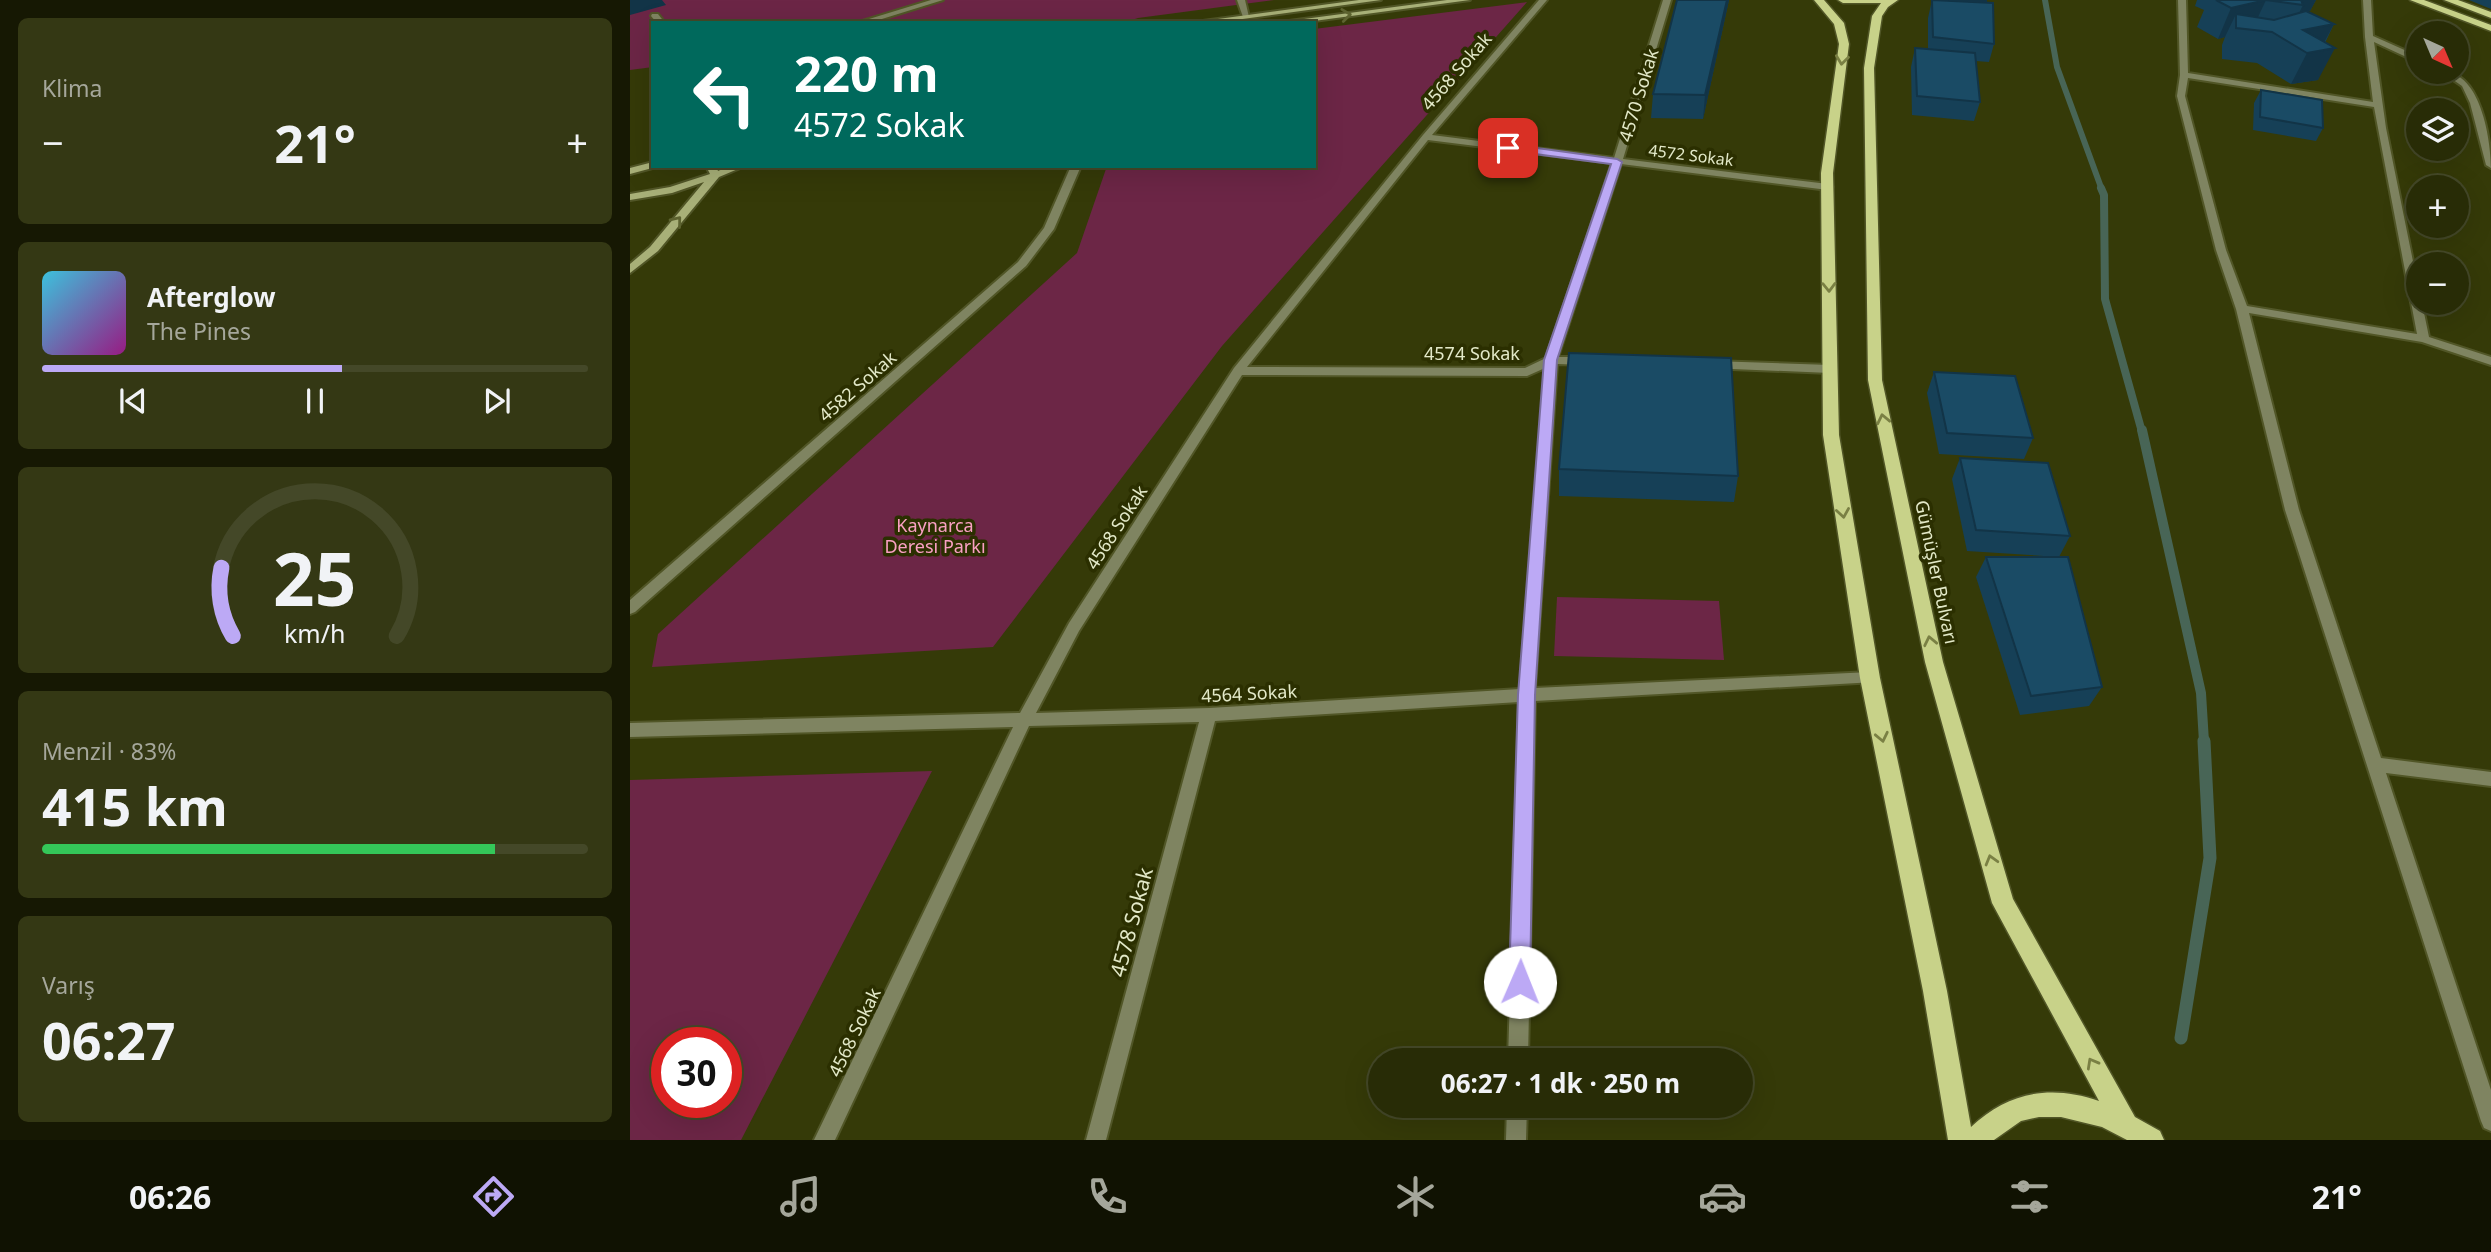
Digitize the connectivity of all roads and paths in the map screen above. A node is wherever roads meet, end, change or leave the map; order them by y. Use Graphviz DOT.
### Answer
graph roads {
  1 [pos="939,0"];
  2 [pos="1241,0"];
  3 [pos="1377,0"];
  4 [pos="1466,0"];
  5 [pos="1543,0"];
  6 [pos="1667,0"];
  7 [pos="1819,0"];
  8 [pos="1843,0"];
  9 [pos="1881,0"];
  10 [pos="1893,0"];
  11 [pos="2182,0"];
  12 [pos="2367,0"];
  13 [pos="2415,0"];
  14 [pos="2449,0"];
  15 [pos="1246,15"];
  16 [pos="2491,15"];
  17 [pos="867,21"];
  18 [pos="1206,21"];
  19 [pos="1294,21"];
  20 [pos="2491,28"];
  21 [pos="2369,37"];
  22 [pos="2406,54"];
  23 [pos="2184,75"];
  24 [pos="2464,84"];
  25 [pos="2378,105"];
  26 [pos="1426,137"];
  27 [pos="1617,162"];
  28 [pos="2491,165"];
  29 [pos="651,166"];
  30 [pos="1075,168"];
  31 [pos="713,170"];
  32 [pos="630,171"];
  33 [pos="1828,187"];
  34 [pos="630,197"];
  35 [pos="630,270"];
  36 [pos="2242,309"];
  37 [pos="2424,339"];
  38 [pos="1551,360"];
  39 [pos="2491,361"];
  40 [pos="1607,362"];
  41 [pos="1704,365"];
  42 [pos="1830,369"];
  43 [pos="1238,371"];
  44 [pos="630,608"];
  45 [pos="1870,678"];
  46 [pos="1527,695"];
  47 [pos="1209,715"];
  48 [pos="1024,721"];
  49 [pos="630,730"];
  50 [pos="2373,764"];
  51 [pos="2491,779"];
  52 [pos="1518,1048"];
  53 [pos="1517,1118"];
  54 [pos="2491,1121"];
  55 [pos="2124,1123"];
  56 [pos="824,1140"];
  57 [pos="1096,1140"];
  58 [pos="1516,1140"];
  59 [pos="1961,1140"];
  60 [pos="1976,1140"];
  61 [pos="2151,1140"];
  1 -- 17 [label="street"];
  2 -- 15 [label="street"];
  3 -- 15 [label="main road"];
  19 -- 4 [label="main road, one-way"];
  5 -- 26 [label="street, 4568 Sokak"];
  6 -- 27 [label="street, 4570 Sokak"];
  7 -- 33 [label="main road, one-way"];
  8 -- 9 [label="main road"];
  55 -- 10 [label="main road, Gümüşler Bulvarı, one-way"];
  11 -- 23 [label="street"];
  12 -- 21 [label="street"];
  13 -- 20 [label="main road"];
  14 -- 16 [label="main road"];
  15 -- 18 [label="main road"];
  21 -- 22 [label="street"];
  21 -- 25 [label="street"];
  23 -- 25 [label="street"];
  23 -- 36 [label="street"];
  24 -- 28 [label="street"];
  25 -- 37 [label="street"];
  26 -- 27 [label="street, 4572 Sokak"];
  26 -- 43 [label="street, 4568 Sokak"];
  27 -- 33 [label="street, 4572 Sokak"];
  27 -- 38 [label="street, 4570 Sokak"];
  29 -- 32 [label="main road"];
  30 -- 44 [label="street, 4582 Sokak"];
  31 -- 34 [label="main road"];
  35 -- 31 [label="main road, one-way"];
  33 -- 42 [label="main road, one-way"];
  36 -- 37 [label="street"];
  36 -- 50 [label="street"];
  37 -- 39 [label="street"];
  38 -- 40 [label="street, 4574 Sokak"];
  38 -- 43 [label="street, 4574 Sokak"];
  38 -- 46 [label="street, 4570 Sokak"];
  41 -- 42 [label="street"];
  42 -- 45 [label="main road, one-way"];
  43 -- 48 [label="street, 4568 Sokak"];
  45 -- 46 [label="street, 4564 Sokak"];
  45 -- 59 [label="main road, one-way"];
  46 -- 47 [label="street, 4564 Sokak"];
  46 -- 52 [label="street, 4570 Sokak"];
  47 -- 48 [label="street, 4564 Sokak"];
  47 -- 57 [label="street, 4578 Sokak"];
  48 -- 49 [label="street, 4564 Sokak"];
  48 -- 56 [label="street, 4568 Sokak"];
  50 -- 51 [label="street"];
  50 -- 54 [label="street"];
  53 -- 58 [label="street"];
  55 -- 60 [label="main road"];
  55 -- 61 [label="main road"];
}
